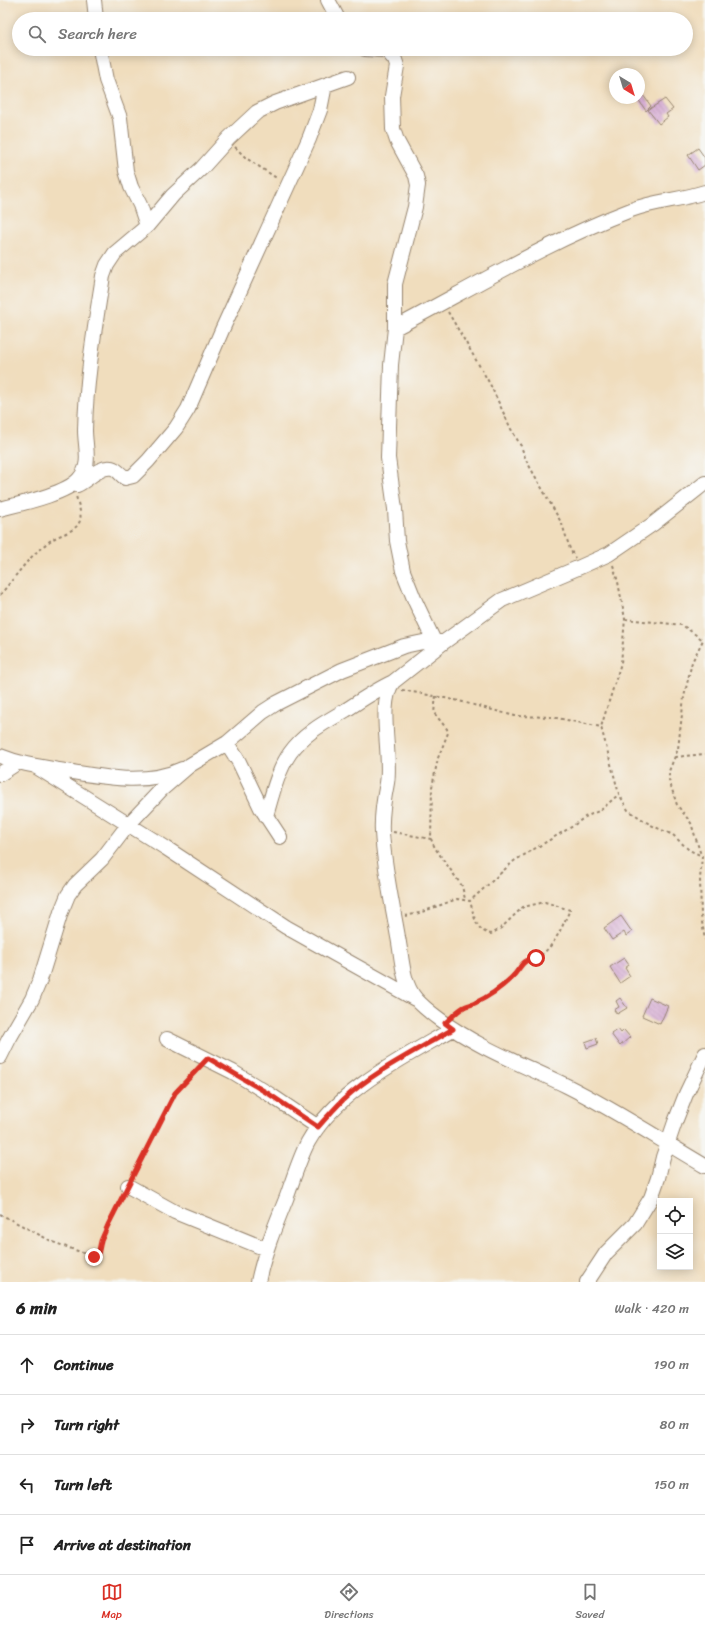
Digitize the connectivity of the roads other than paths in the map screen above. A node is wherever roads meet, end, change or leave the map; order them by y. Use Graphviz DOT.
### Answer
graph roads {
  1 [pos="94,0"];
  2 [pos="328,0"];
  3 [pos="95,12"];
  4 [pos="334,12"];
  5 [pos="101,56"];
  6 [pos="391,56"];
  7 [pos="348,77"];
  8 [pos="325,85"];
  9 [pos="705,192"];
  10 [pos="147,226"];
  11 [pos="395,328"];
  12 [pos="705,483"];
  13 [pos="70,486"];
  14 [pos="0,510"];
  15 [pos="439,642"];
  16 [pos="391,684"];
  17 [pos="227,743"];
  18 [pos="0,756"];
  19 [pos="18,763"];
  20 [pos="190,765"];
  21 [pos="35,766"];
  22 [pos="0,774"];
  23 [pos="266,816"];
  24 [pos="128,825"];
  25 [pos="280,837"];
  26 [pos="416,999"];
  27 [pos="449,1026"];
  28 [pos="167,1039"];
  29 [pos="705,1054"];
  30 [pos="0,1057"];
  31 [pos="318,1127"];
  32 [pos="667,1144"];
  33 [pos="705,1166"];
  34 [pos="128,1186"];
  35 [pos="266,1249"];
  36 [pos="258,1282"];
  37 [pos="587,1282"];
  1 -- 3 [label="street"];
  2 -- 4 [label="street"];
  5 -- 10 [label="street"];
  6 -- 11 [label="street"];
  7 -- 8 [label="street"];
  8 -- 10 [label="street"];
  8 -- 13 [label="street"];
  9 -- 11 [label="street"];
  10 -- 13 [label="street"];
  11 -- 15 [label="street"];
  12 -- 15 [label="street"];
  13 -- 14 [label="street"];
  15 -- 16 [label="street"];
  15 -- 17 [label="street"];
  16 -- 23 [label="street"];
  16 -- 26 [label="street"];
  17 -- 20 [label="street"];
  17 -- 23 [label="street"];
  18 -- 19 [label="street"];
  19 -- 21 [label="street"];
  19 -- 22 [label="street"];
  20 -- 21 [label="street"];
  20 -- 24 [label="street"];
  21 -- 24 [label="street"];
  23 -- 25 [label="street"];
  24 -- 26 [label="street"];
  24 -- 30 [label="street"];
  26 -- 27 [label="street"];
  27 -- 31 [label="street"];
  27 -- 32 [label="street"];
  28 -- 31 [label="street"];
  29 -- 32 [label="street"];
  31 -- 35 [label="street"];
  32 -- 33 [label="street"];
  32 -- 37 [label="street"];
  34 -- 35 [label="street"];
  35 -- 36 [label="street"];
}
